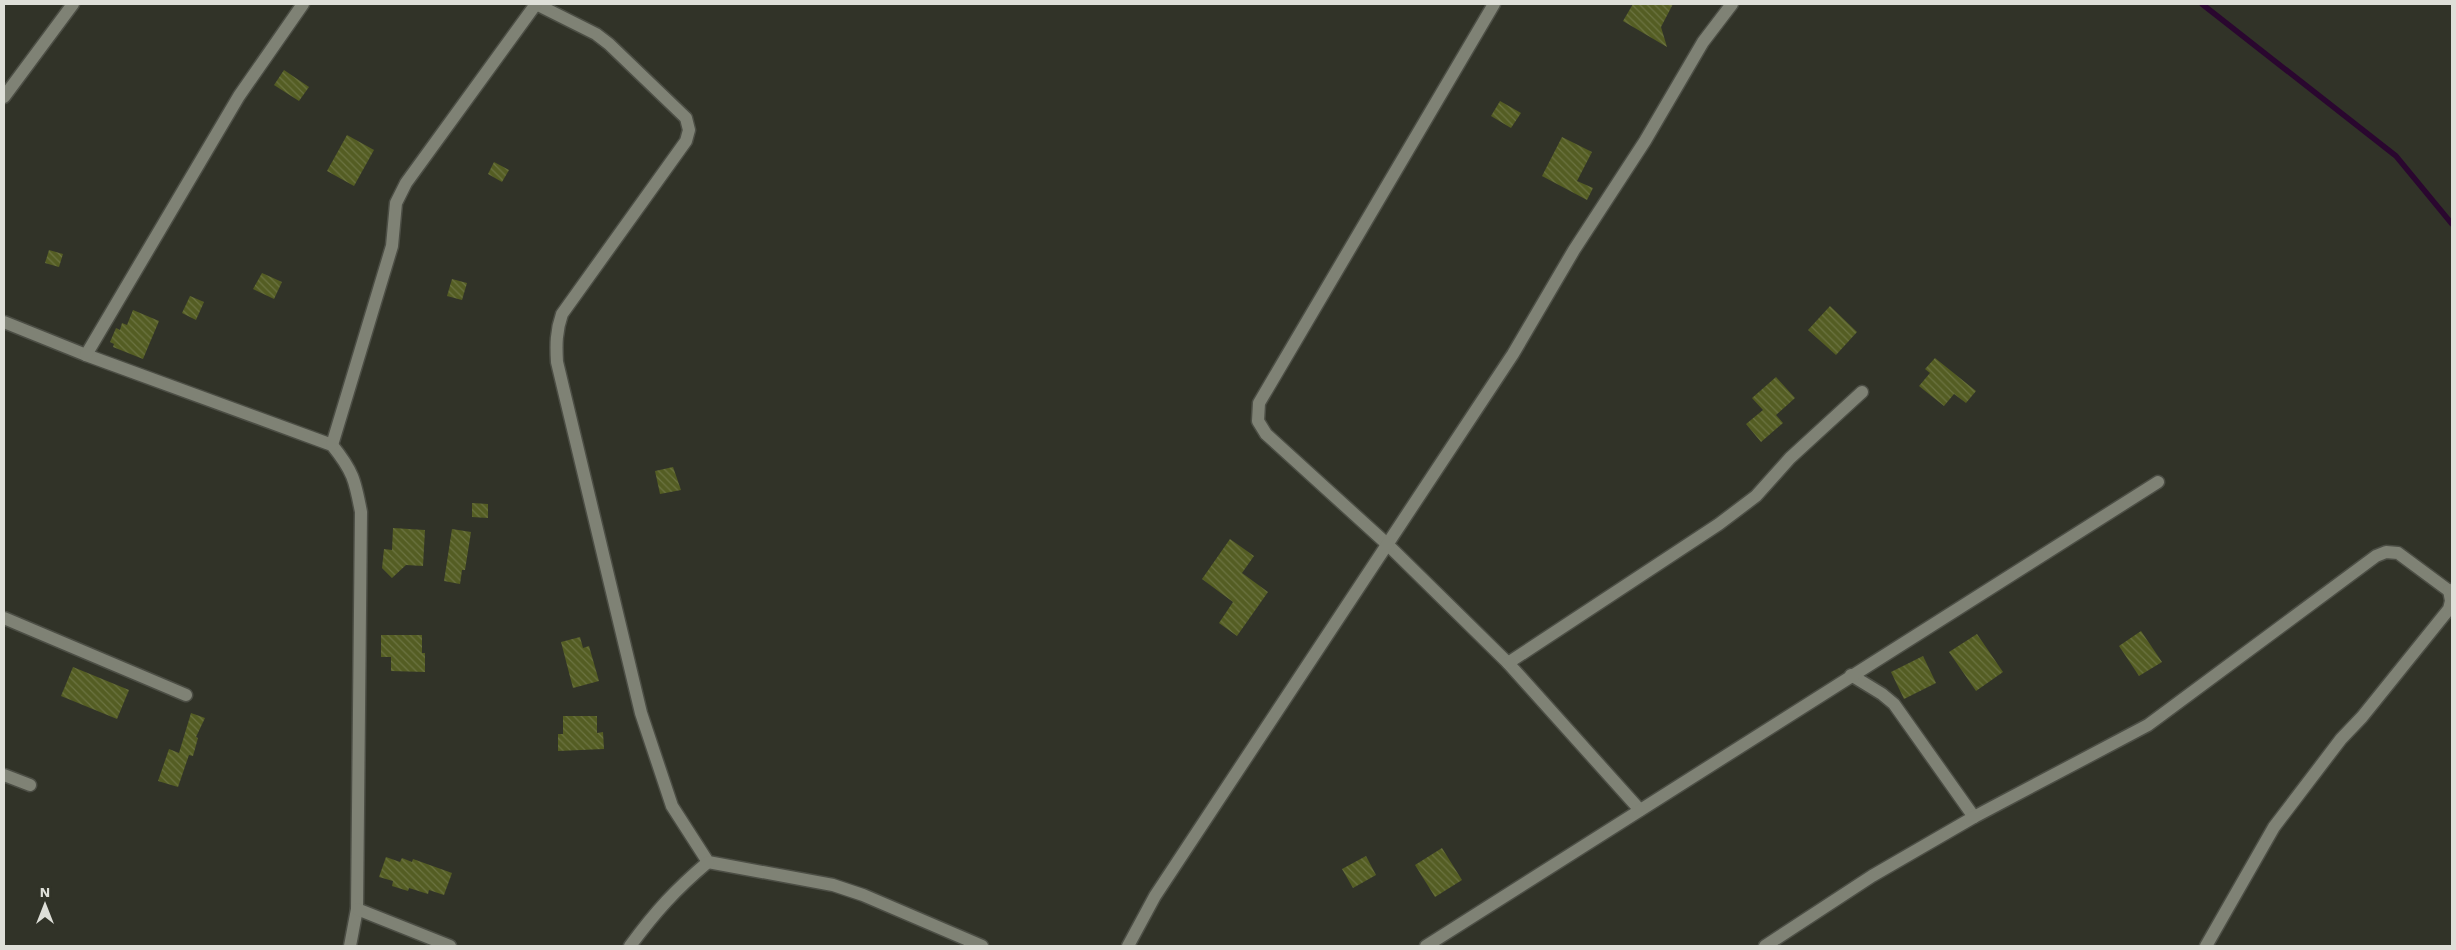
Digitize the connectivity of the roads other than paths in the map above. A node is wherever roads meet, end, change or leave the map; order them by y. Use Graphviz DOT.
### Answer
graph roads {
  1 [pos="73,4"];
  2 [pos="303,4"];
  3 [pos="536,4"];
  4 [pos="1494,4"];
  5 [pos="1732,4"];
  6 [pos="4,97"];
  7 [pos="4,322"];
  8 [pos="86,355"];
  9 [pos="1862,392"];
  10 [pos="332,445"];
  11 [pos="2158,482"];
  12 [pos="1387,544"];
  13 [pos="2451,592"];
  14 [pos="4,618"];
  15 [pos="1508,663"];
  16 [pos="1850,675"];
  17 [pos="186,695"];
  18 [pos="4,775"];
  19 [pos="30,785"];
  20 [pos="1640,810"];
  21 [pos="1974,817"];
  22 [pos="708,862"];
  23 [pos="357,909"];
  24 [pos="350,946"];
  25 [pos="450,946"];
  26 [pos="630,946"];
  27 [pos="982,946"];
  28 [pos="1128,946"];
  29 [pos="1426,946"];
  30 [pos="1765,946"];
  31 [pos="2206,946"];
  1 -- 6 [label="street"];
  2 -- 8 [label="street"];
  3 -- 10 [label="street"];
  3 -- 22 [label="street"];
  4 -- 12 [label="street"];
  5 -- 12 [label="street"];
  7 -- 8 [label="street"];
  8 -- 10 [label="street"];
  9 -- 15 [label="street"];
  10 -- 23 [label="street"];
  11 -- 16 [label="street"];
  12 -- 15 [label="street"];
  12 -- 28 [label="street"];
  13 -- 21 [label="street"];
  13 -- 31 [label="street"];
  14 -- 17 [label="street"];
  15 -- 20 [label="street"];
  16 -- 20 [label="street"];
  16 -- 21 [label="street"];
  18 -- 19 [label="street"];
  20 -- 29 [label="street"];
  21 -- 30 [label="street"];
  22 -- 26 [label="street"];
  22 -- 27 [label="street"];
  23 -- 24 [label="street"];
  23 -- 25 [label="street"];
}
